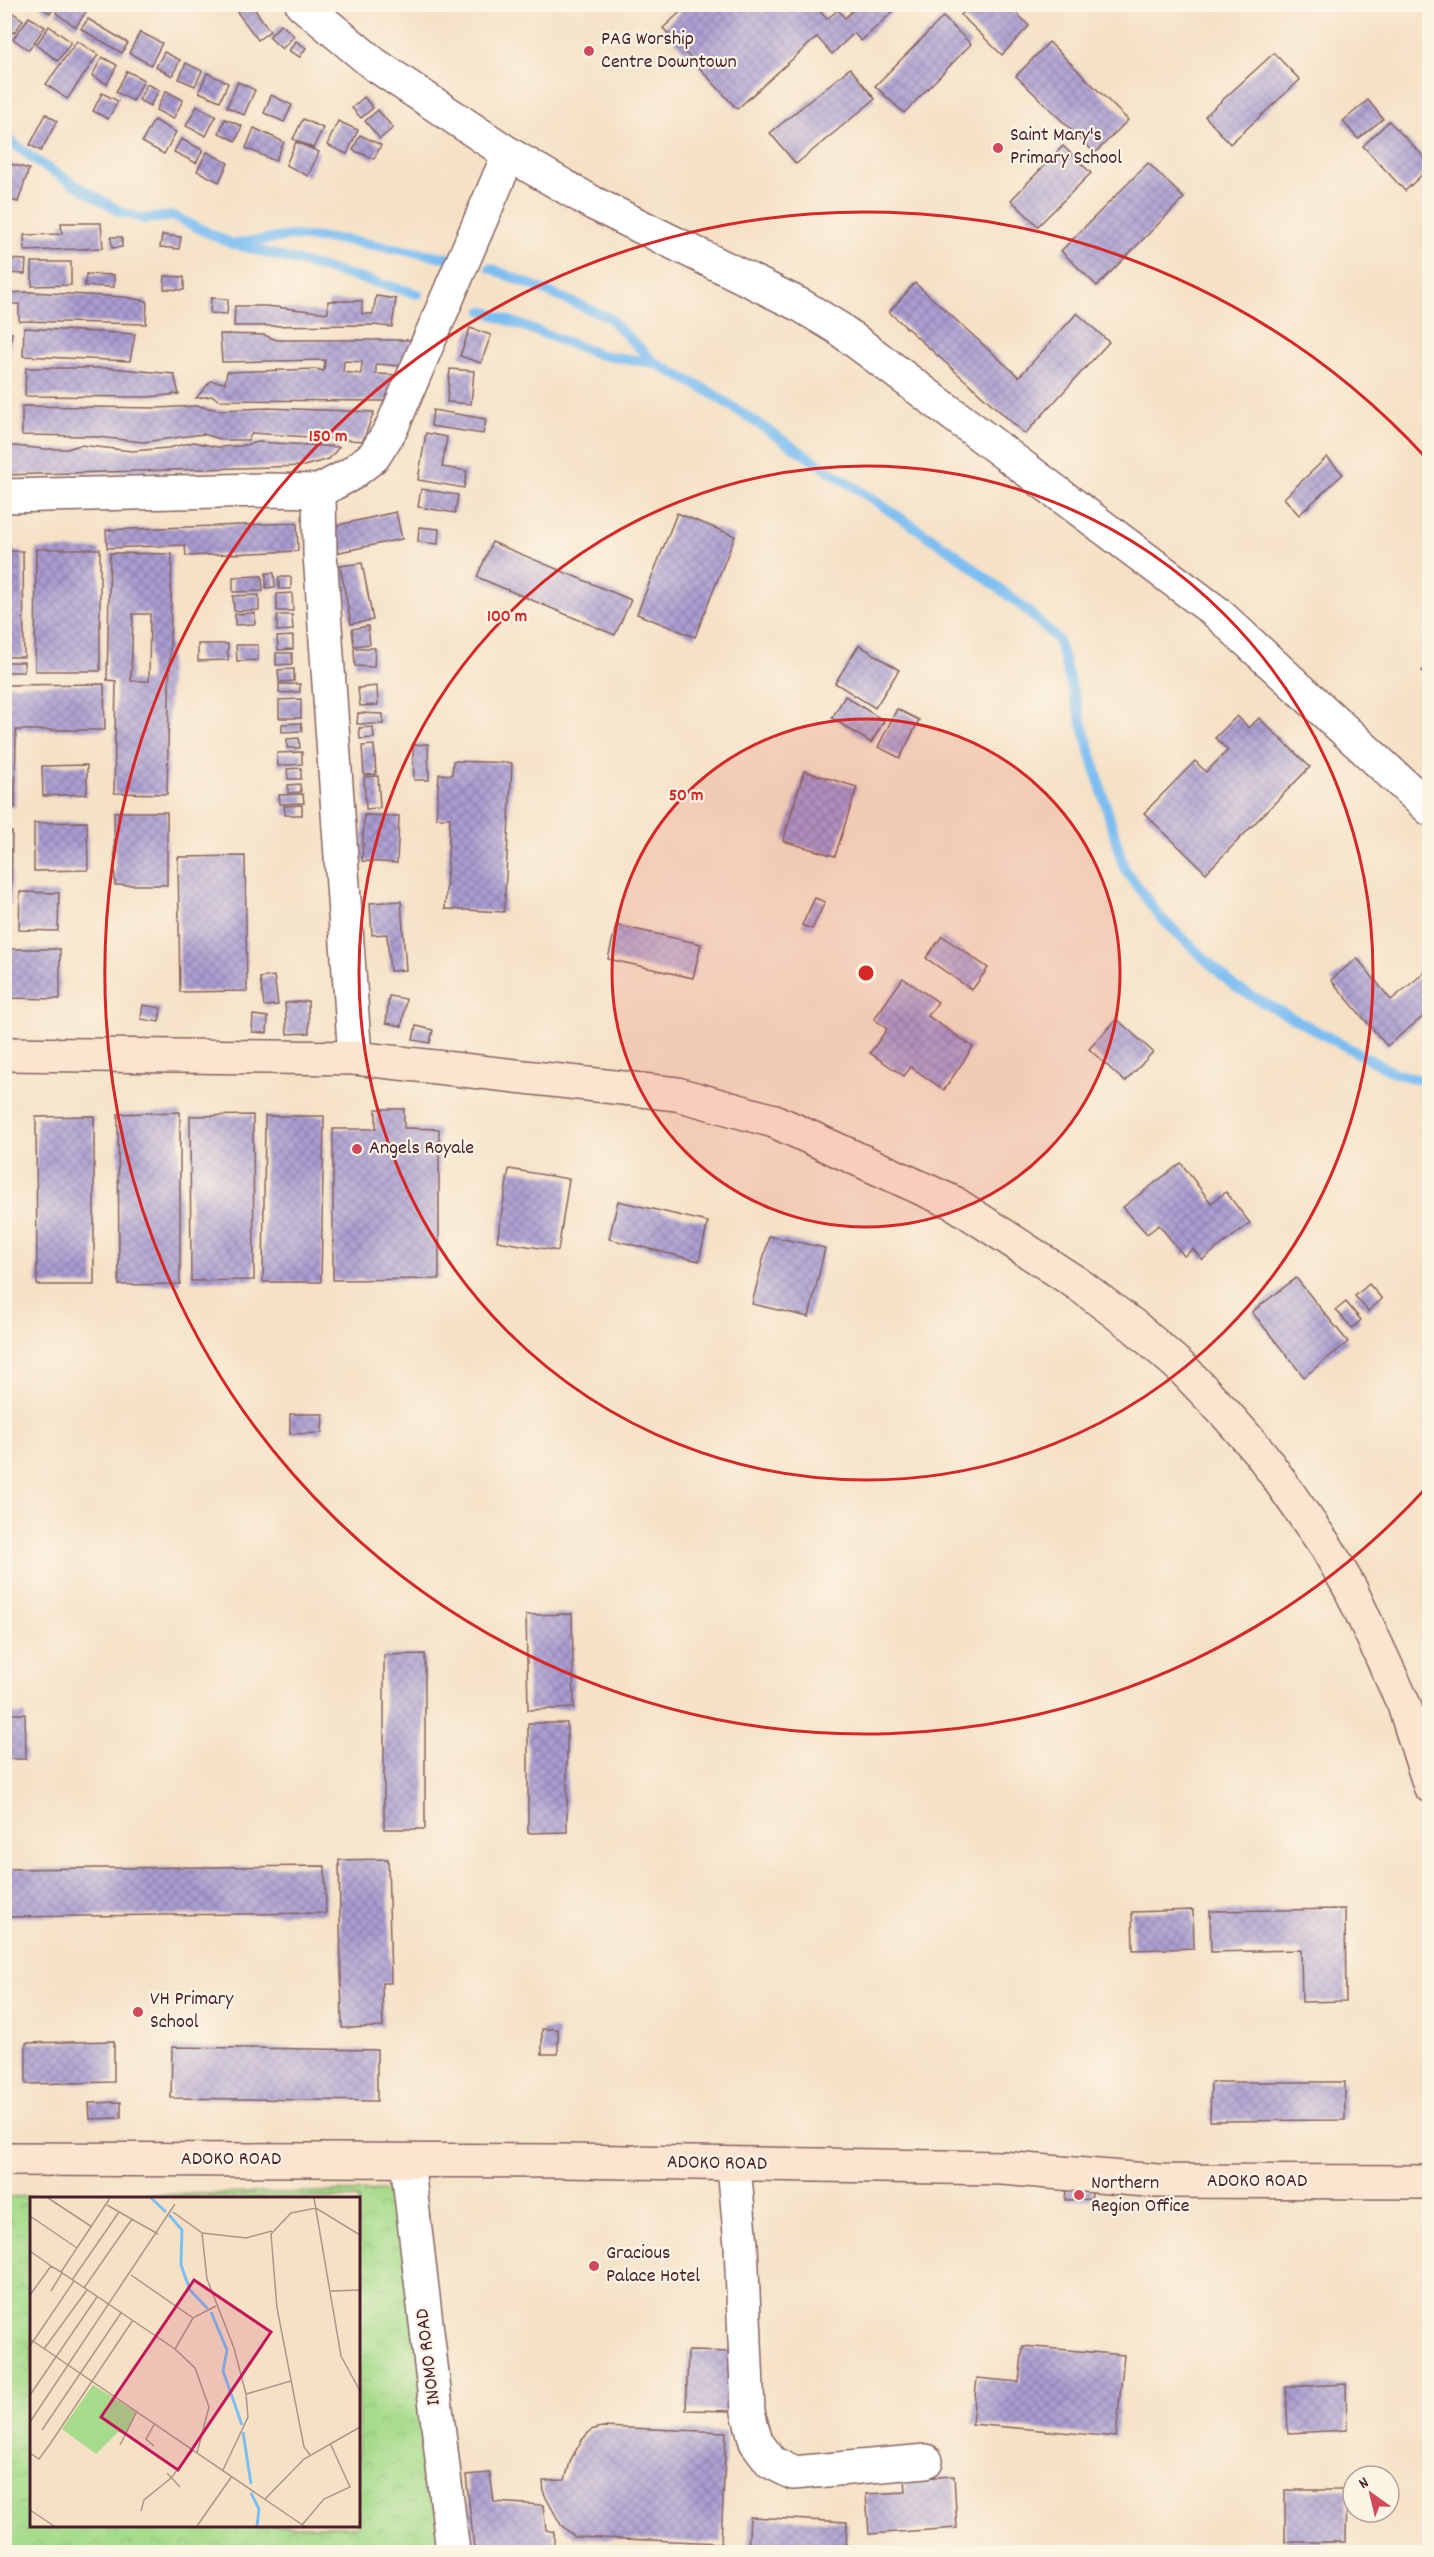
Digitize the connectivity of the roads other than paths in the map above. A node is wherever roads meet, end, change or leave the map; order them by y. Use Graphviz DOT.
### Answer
graph roads {
  1 [pos="302,4"];
  2 [pos="509,154"];
  3 [pos="319,491"];
  4 [pos="4,496"];
  5 [pos="1430,808"];
  6 [pos="4,1054"];
  7 [pos="355,1058"];
  8 [pos="1430,1786"];
  9 [pos="4,2159"];
  10 [pos="407,2161"];
  11 [pos="734,2165"];
  12 [pos="1430,2182"];
  13 [pos="926,2461"];
  14 [pos="453,2553"];
  1 -- 2 [label="street"];
  2 -- 3 [label="street"];
  2 -- 5 [label="street"];
  3 -- 4 [label="street"];
  3 -- 7 [label="street"];
  6 -- 7 [label="street"];
  7 -- 8 [label="street"];
  9 -- 10 [label="street, ADOKO ROAD"];
  10 -- 11 [label="street, ADOKO ROAD"];
  10 -- 14 [label="street, INOMO ROAD"];
  11 -- 12 [label="street, ADOKO ROAD"];
  11 -- 13 [label="street"];
}
